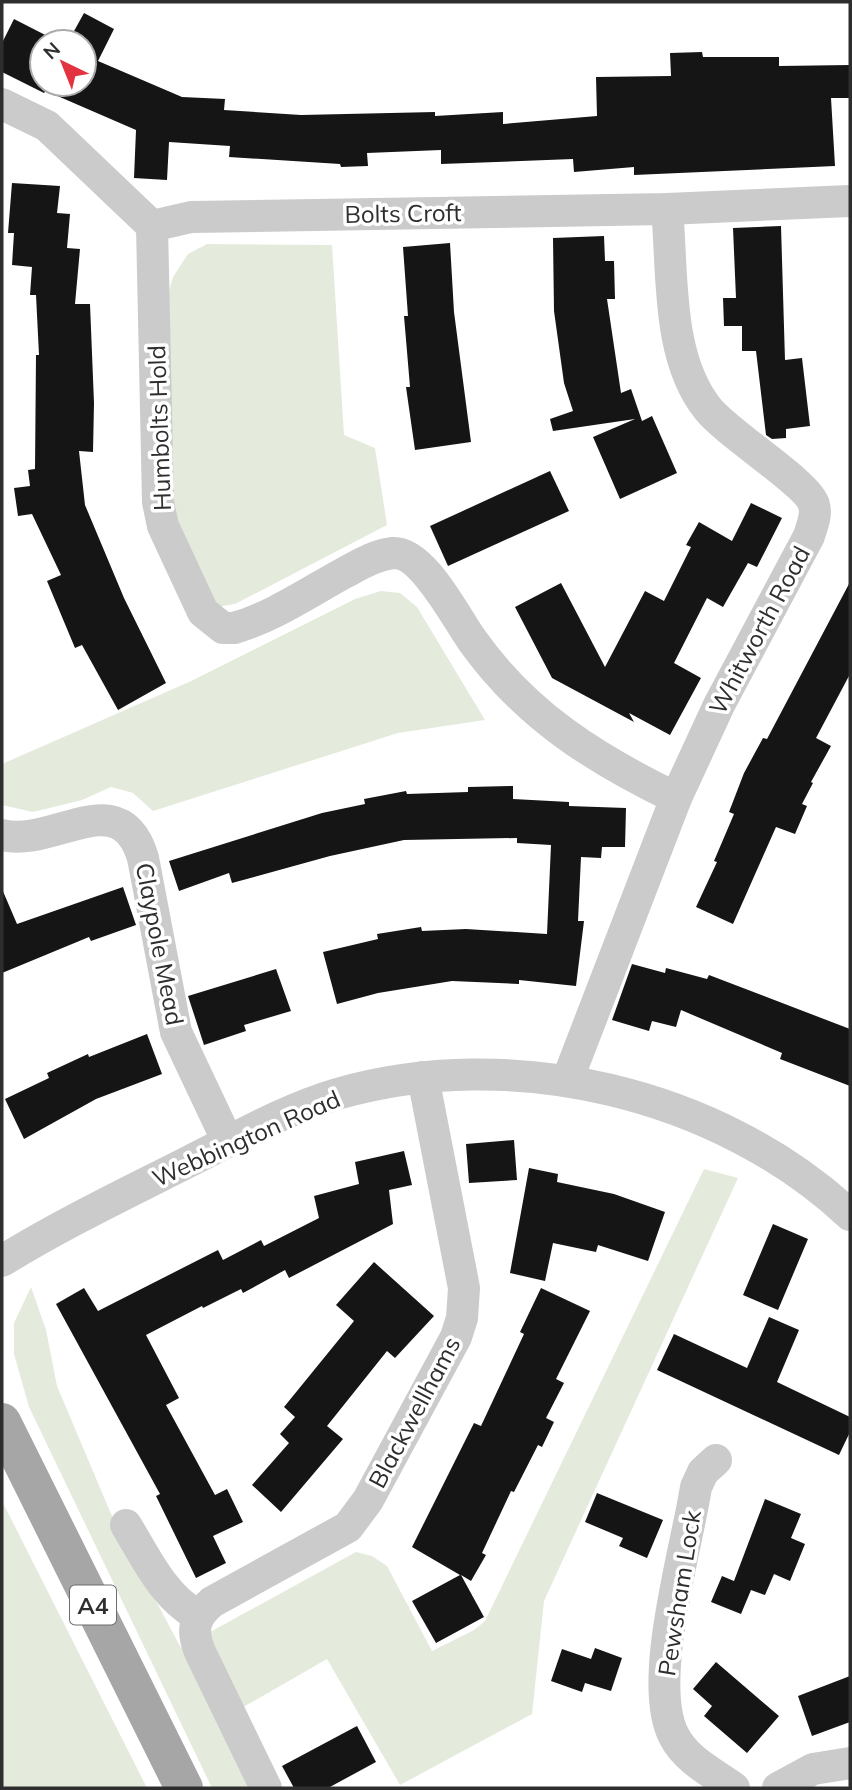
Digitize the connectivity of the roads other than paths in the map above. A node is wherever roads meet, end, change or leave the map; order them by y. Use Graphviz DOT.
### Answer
graph roads {
  1 [pos="2,104"];
  2 [pos="850,201"];
  3 [pos="667,209"];
  4 [pos="152,226"];
  5 [pos="676,797"];
  6 [pos="2,835"];
  7 [pos="423,1077"];
  8 [pos="567,1081"];
  9 [pos="228,1142"];
  10 [pos="850,1215"];
  11 [pos="2,1261"];
  12 [pos="2,1422"];
  13 [pos="701,1466"];
  14 [pos="126,1525"];
  15 [pos="198,1616"];
  16 [pos="850,1763"];
  17 [pos="184,1788"];
  18 [pos="266,1788"];
  19 [pos="734,1788"];
  20 [pos="778,1788"];
  1 -- 4 [label="street"];
  2 -- 3 [label="street, Bolts Croft"];
  3 -- 4 [label="street, Bolts Croft"];
  3 -- 5 [label="street, Whitworth Road"];
  4 -- 5 [label="street, Humbolts Hold"];
  5 -- 8 [label="street, Whitworth Road"];
  6 -- 9 [label="street, Claypole Mead"];
  7 -- 8 [label="street, Webbington Road"];
  7 -- 9 [label="street, Webbington Road"];
  7 -- 15 [label="street, Blackwellhams"];
  8 -- 10 [label="street, Webbington Road"];
  9 -- 11 [label="street, Webbington Road"];
  12 -- 17 [label="main road, A4"];
  13 -- 19 [label="street, Pewsham Lock"];
  14 -- 15 [label="street"];
  15 -- 18 [label="street"];
  16 -- 20 [label="street"];
}
